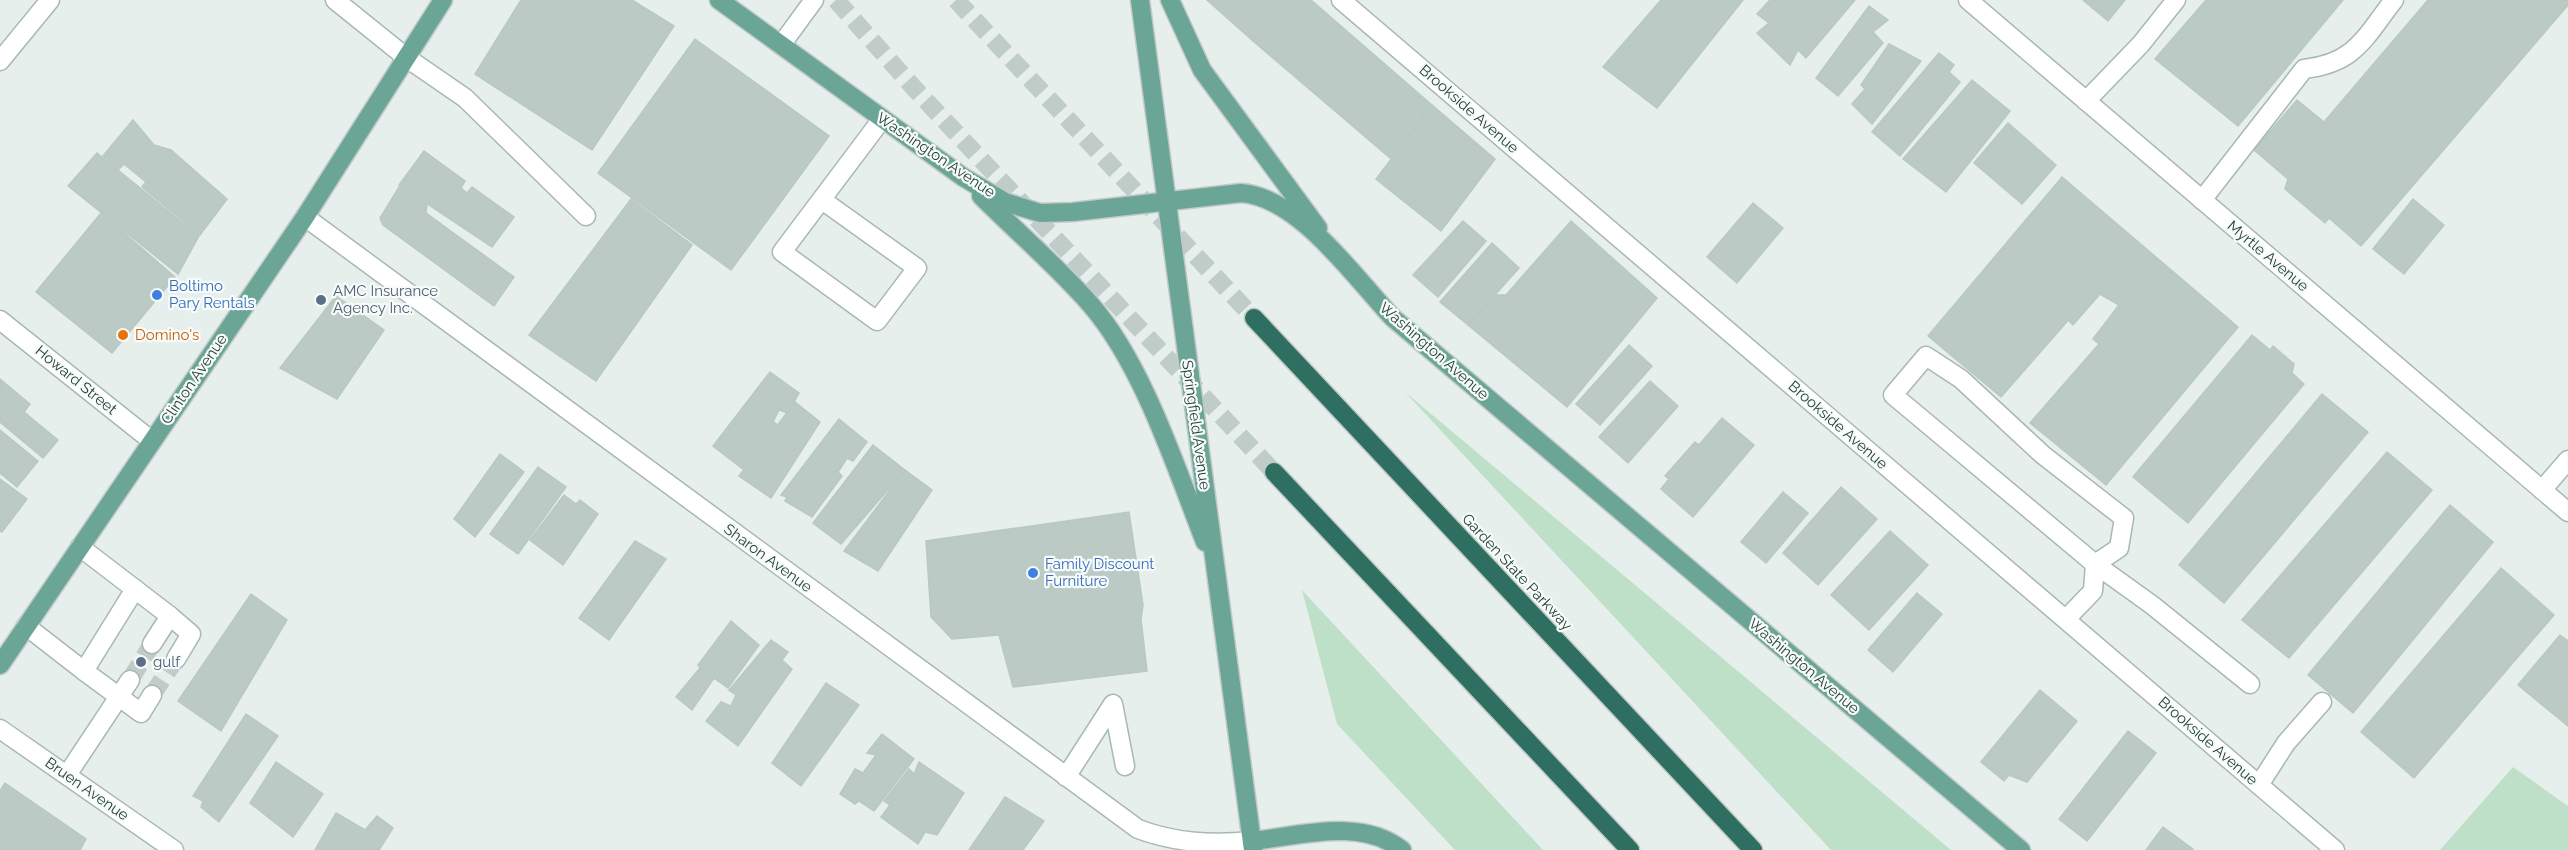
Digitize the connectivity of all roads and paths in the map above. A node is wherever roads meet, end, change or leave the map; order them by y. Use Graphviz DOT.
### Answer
graph roads {
  1 [pos="50,0"];
  2 [pos="334,0"];
  3 [pos="443,0"];
  4 [pos="719,0"];
  5 [pos="814,0"];
  6 [pos="1140,0"];
  7 [pos="1170,0"];
  8 [pos="1341,0"];
  9 [pos="1968,0"];
  10 [pos="2176,0"];
  11 [pos="2394,0"];
  12 [pos="781,45"];
  13 [pos="407,58"];
  14 [pos="0,61"];
  15 [pos="2086,101"];
  16 [pos="882,119"];
  17 [pos="963,177"];
  18 [pos="822,200"];
  19 [pos="2202,200"];
  20 [pos="1166,201"];
  21 [pos="586,216"];
  22 [pos="305,217"];
  23 [pos="1346,266"];
  24 [pos="1254,318"];
  25 [pos="0,320"];
  26 [pos="152,441"];
  27 [pos="2568,460"];
  28 [pos="1274,472"];
  29 [pos="2542,490"];
  30 [pos="2568,512"];
  31 [pos="80,547"];
  32 [pos="2095,564"];
  33 [pos="1216,571"];
  34 [pos="135,589"];
  35 [pos="170,616"];
  36 [pos="2066,619"];
  37 [pos="26,626"];
  38 [pos="152,644"];
  39 [pos="176,659"];
  40 [pos="0,665"];
  41 [pos="84,671"];
  42 [pos="130,680"];
  43 [pos="2250,684"];
  44 [pos="152,695"];
  45 [pos="118,697"];
  46 [pos="2322,702"];
  47 [pos="0,729"];
  48 [pos="1125,766"];
  49 [pos="67,776"];
  50 [pos="1066,777"];
  51 [pos="2259,784"];
  52 [pos="1166,844"];
  53 [pos="1252,846"];
  54 [pos="174,850"];
  55 [pos="1402,850"];
  56 [pos="1630,850"];
  57 [pos="1754,850"];
  58 [pos="2021,850"];
  59 [pos="2335,850"];
  1 -- 14 [label="street"];
  2 -- 13 [label="street"];
  3 -- 13 [label="main road, Clinton Avenue"];
  4 -- 12 [label="main road, Washington Avenue"];
  5 -- 12 [label="street"];
  6 -- 20 [label="main road, Springfield Avenue"];
  7 -- 23 [label="main road"];
  8 -- 36 [label="street, Brookside Avenue"];
  9 -- 15 [label="street, Myrtle Avenue"];
  10 -- 15 [label="street"];
  11 -- 19 [label="street"];
  12 -- 16 [label="main road, Washington Avenue"];
  13 -- 21 [label="street"];
  13 -- 22 [label="main road, Clinton Avenue"];
  15 -- 19 [label="street, Myrtle Avenue"];
  16 -- 17 [label="main road, Washington Avenue"];
  16 -- 18 [label="street"];
  17 -- 20 [label="main road, Washington Avenue"];
  17 -- 33 [label="main road"];
  18 -- 18 [label="street"];
  19 -- 29 [label="street, Myrtle Avenue"];
  20 -- 23 [label="main road, Washington Avenue"];
  20 -- 33 [label="main road, Springfield Avenue"];
  22 -- 26 [label="main road, Clinton Avenue"];
  22 -- 50 [label="street, Sharon Avenue"];
  23 -- 58 [label="main road, Washington Avenue"];
  24 -- 57 [label="highway, Garden State Parkway"];
  25 -- 26 [label="street, Howard Street"];
  26 -- 31 [label="main road, Clinton Avenue"];
  27 -- 29 [label="street"];
  28 -- 56 [label="highway"];
  29 -- 30 [label="street, Myrtle Avenue"];
  31 -- 34 [label="street"];
  31 -- 37 [label="main road, Clinton Avenue"];
  32 -- 32 [label="street"];
  32 -- 36 [label="street"];
  32 -- 43 [label="street"];
  33 -- 53 [label="main road, Springfield Avenue"];
  34 -- 35 [label="street"];
  34 -- 41 [label="street"];
  35 -- 38 [label="street"];
  35 -- 39 [label="street"];
  36 -- 51 [label="street, Brookside Avenue"];
  37 -- 40 [label="main road, Clinton Avenue"];
  37 -- 41 [label="street"];
  41 -- 45 [label="street"];
  42 -- 45 [label="street"];
  44 -- 45 [label="street"];
  45 -- 49 [label="street"];
  46 -- 51 [label="street"];
  47 -- 49 [label="street, Bruen Avenue"];
  48 -- 50 [label="street"];
  49 -- 54 [label="street, Bruen Avenue"];
  50 -- 52 [label="street, Sharon Avenue"];
  51 -- 59 [label="street, Brookside Avenue"];
  52 -- 53 [label="street, Sharon Avenue"];
  53 -- 55 [label="main road"];
}
